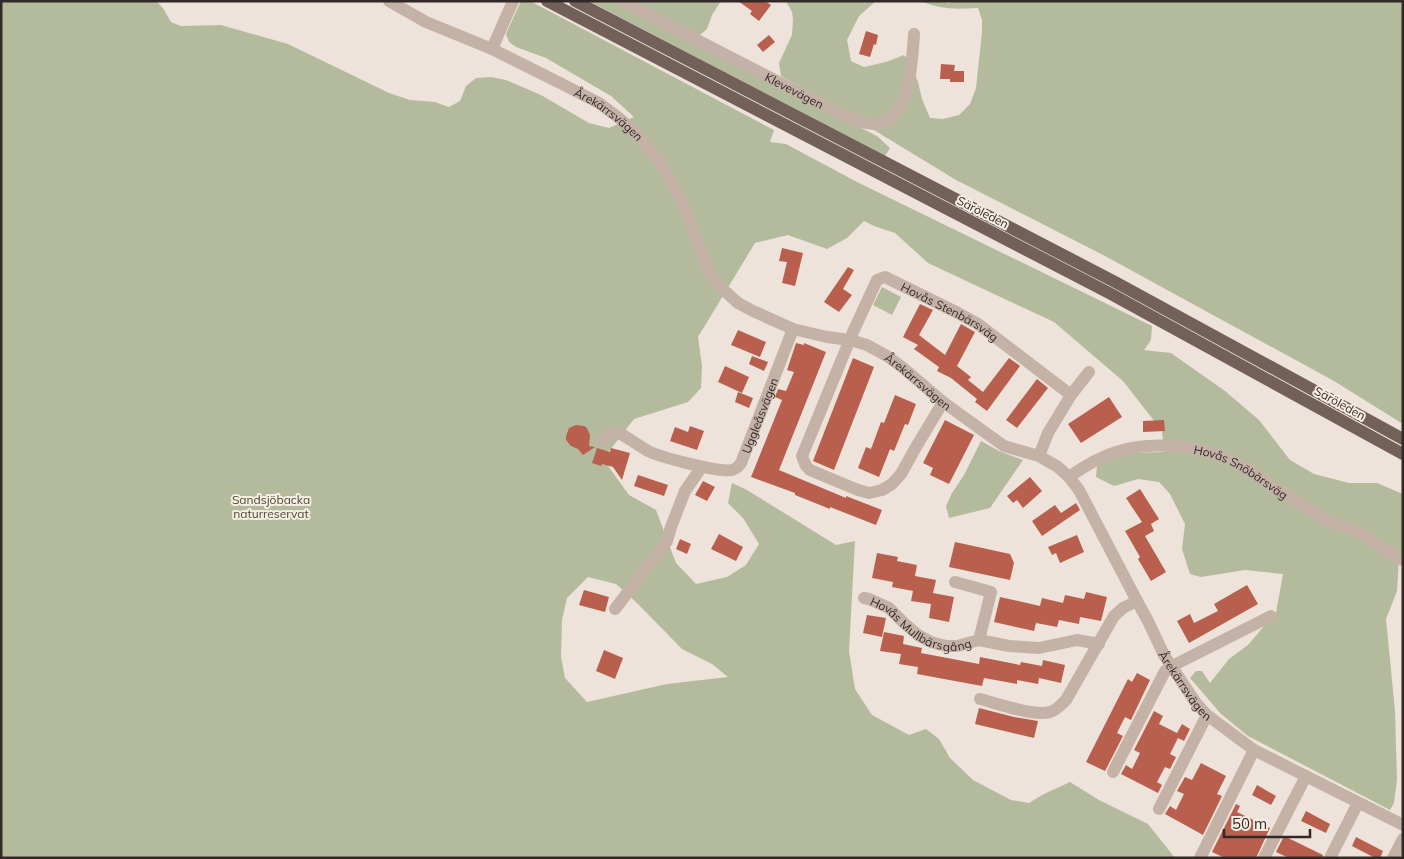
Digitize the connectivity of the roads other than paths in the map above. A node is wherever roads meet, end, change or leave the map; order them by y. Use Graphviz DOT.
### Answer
graph roads {
  1 [pos="389,1"];
  2 [pos="513,1"];
  3 [pos="546,1"];
  4 [pos="575,1"];
  5 [pos="621,1"];
  6 [pos="914,34"];
  7 [pos="492,49"];
  8 [pos="793,330"];
  9 [pos="850,340"];
  10 [pos="1089,372"];
  11 [pos="1071,395"];
  12 [pos="943,402"];
  13 [pos="1403,439"];
  14 [pos="601,440"];
  15 [pos="1403,454"];
  16 [pos="1039,456"];
  17 [pos="701,468"];
  18 [pos="1069,477"];
  19 [pos="1403,560"];
  20 [pos="956,582"];
  21 [pos="864,598"];
  22 [pos="1137,601"];
  23 [pos="615,609"];
  24 [pos="1271,616"];
  25 [pos="980,640"];
  26 [pos="1099,644"];
  27 [pos="1171,667"];
  28 [pos="980,699"];
  29 [pos="1208,715"];
  30 [pos="1254,750"];
  31 [pos="1113,772"];
  32 [pos="1306,776"];
  33 [pos="1358,803"];
  34 [pos="1159,809"];
  35 [pos="1403,825"];
  36 [pos="1403,839"];
  37 [pos="1200,858"];
  38 [pos="1264,858"];
  39 [pos="1330,858"];
  40 [pos="1393,858"];
  1 -- 7 [label="street, Årekärrsvägen"];
  2 -- 7 [label="street"];
  3 -- 15 [label="main road, Säröleden"];
  4 -- 13 [label="main road, Säröleden"];
  5 -- 6 [label="street, Klevevägen"];
  7 -- 8 [label="street, Årekärrsvägen"];
  8 -- 9 [label="street, Årekärrsvägen"];
  8 -- 17 [label="street, Uggleåsvägen"];
  9 -- 11 [label="street, Hovås Stenbärsväg"];
  9 -- 12 [label="street, Årekärrsvägen"];
  9 -- 12 [label="street, Hovås Stenbärsväg"];
  10 -- 11 [label="street"];
  11 -- 16 [label="street"];
  12 -- 16 [label="street, Årekärrsvägen"];
  14 -- 17 [label="street, Uggleåsvägen"];
  16 -- 18 [label="street, Årekärrsvägen"];
  17 -- 23 [label="street"];
  18 -- 19 [label="street, Hovås Snöbärsväg"];
  18 -- 22 [label="street, Årekärrsvägen"];
  20 -- 25 [label="street, Hovås Mullbärsgång"];
  21 -- 25 [label="street, Hovås Mullbärsgång"];
  22 -- 26 [label="street"];
  22 -- 27 [label="street, Årekärrsvägen"];
  24 -- 27 [label="street"];
  25 -- 26 [label="street, Hovås Mullbärsgång"];
  26 -- 28 [label="street"];
  27 -- 29 [label="street, Årekärrsvägen"];
  27 -- 31 [label="street"];
  29 -- 30 [label="street, Årekärrsvägen"];
  29 -- 34 [label="street"];
  30 -- 32 [label="street, Årekärrsvägen"];
  30 -- 37 [label="street"];
  32 -- 33 [label="street, Årekärrsvägen"];
  32 -- 38 [label="street"];
  33 -- 35 [label="street, Årekärrsvägen"];
  33 -- 39 [label="street"];
  36 -- 40 [label="street"];
}
